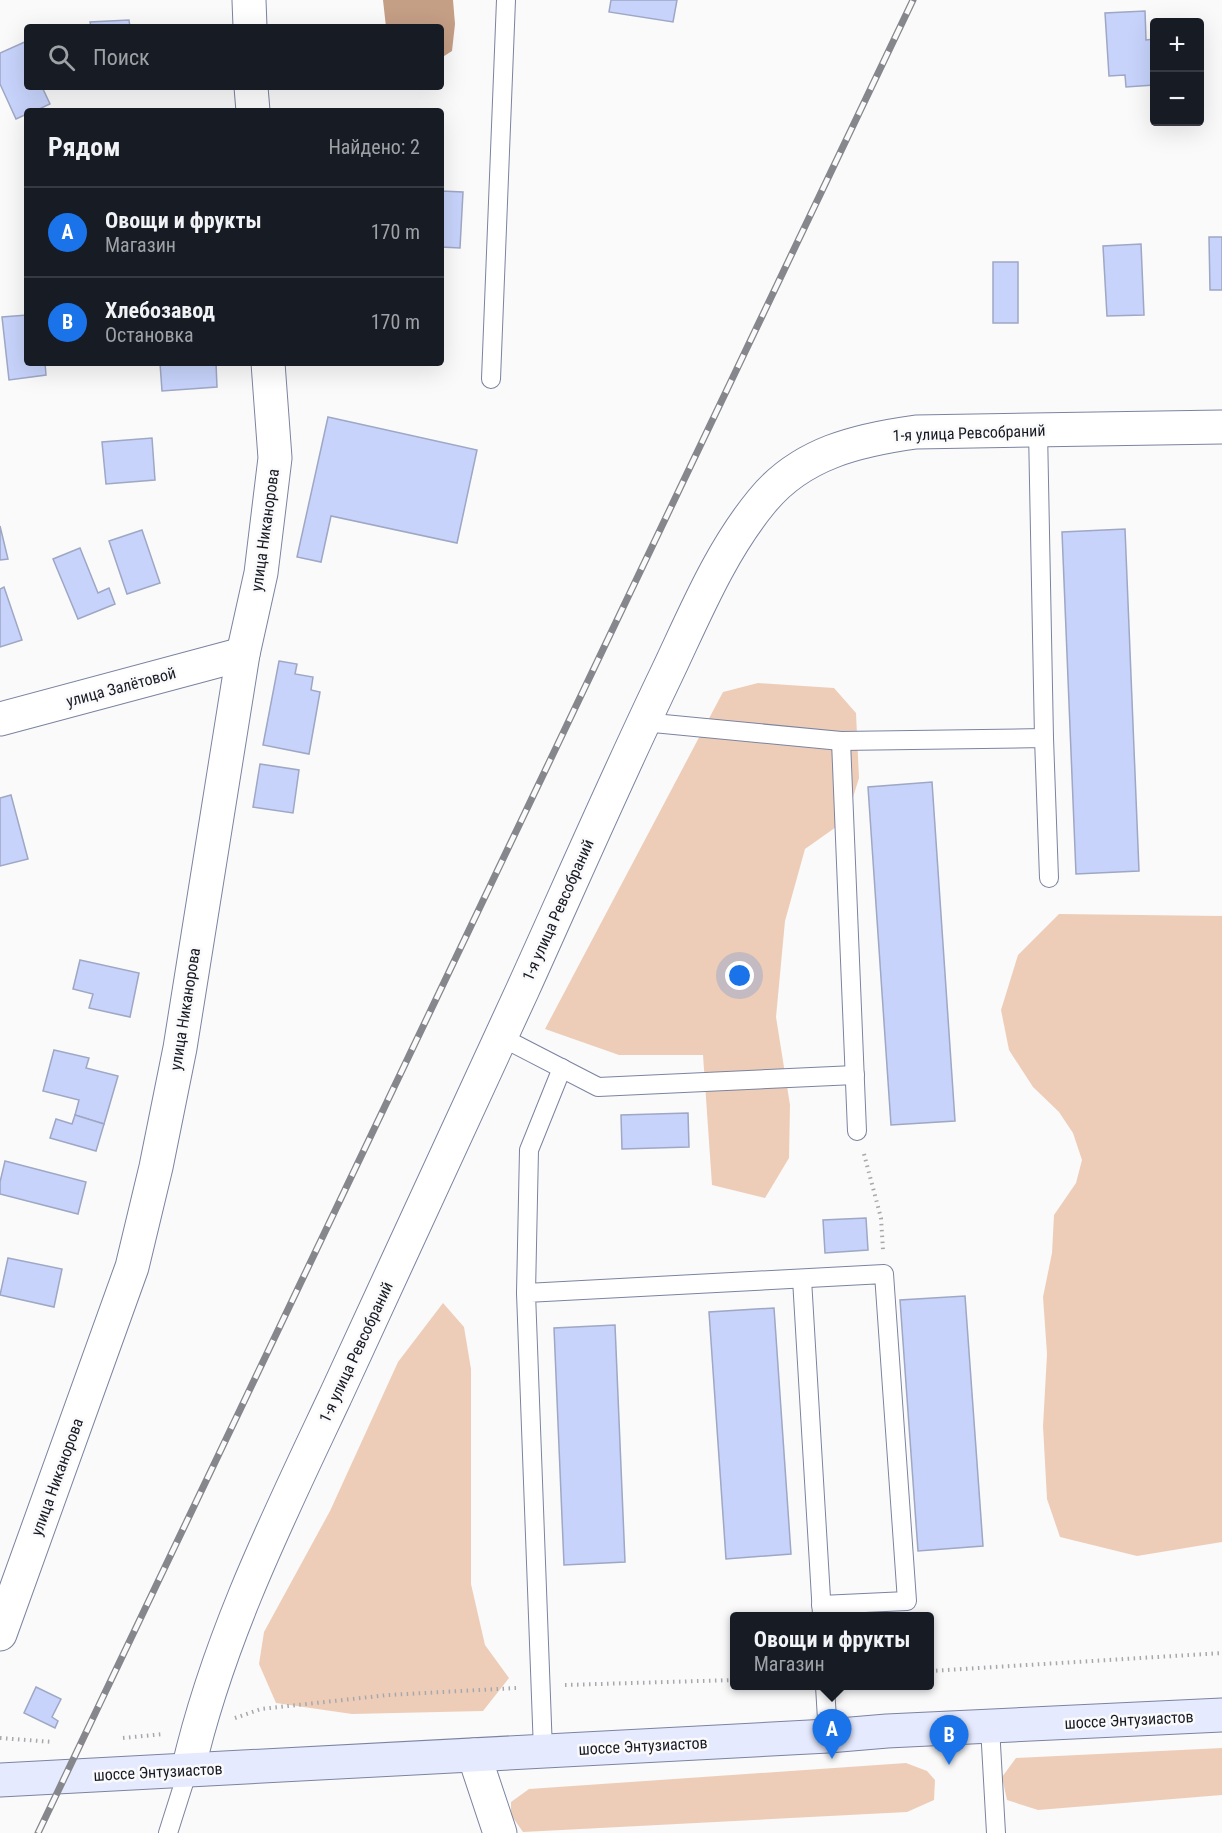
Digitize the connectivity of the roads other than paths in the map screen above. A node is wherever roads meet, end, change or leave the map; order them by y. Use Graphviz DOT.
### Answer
graph roads {
  1 [pos="249,0"];
  2 [pos="506,0"];
  3 [pos="249,24"];
  4 [pos="251,90"];
  5 [pos="252,108"];
  6 [pos="268,366"];
  7 [pos="491,379"];
  8 [pos="1222,428"];
  9 [pos="1038,430"];
  10 [pos="243,654"];
  11 [pos="0,719"];
  12 [pos="643,722"];
  13 [pos="1044,738"];
  14 [pos="841,741"];
  15 [pos="1049,878"];
  16 [pos="501,1037"];
  17 [pos="562,1068"];
  18 [pos="855,1075"];
  19 [pos="857,1131"];
  20 [pos="802,1279"];
  21 [pos="526,1293"];
  22 [pos="822,1611"];
  23 [pos="0,1634"];
  24 [pos="825,1690"];
  25 [pos="1222,1715"];
  26 [pos="990,1727"];
  27 [pos="828,1736"];
  28 [pos="543,1751"];
  29 [pos="474,1755"];
  30 [pos="188,1770"];
  31 [pos="0,1780"];
  32 [pos="168,1833"];
  33 [pos="500,1833"];
  34 [pos="996,1833"];
  1 -- 3 [label="street"];
  2 -- 7 [label="lane"];
  4 -- 5 [label="street"];
  6 -- 10 [label="street, улица Никанорова"];
  8 -- 9 [label="street, 1-я улица Ревсобраний"];
  9 -- 12 [label="street, 1-я улица Ревсобраний"];
  9 -- 13 [label="lane"];
  10 -- 11 [label="street, улица Залётовой"];
  10 -- 23 [label="street, улица Никанорова"];
  12 -- 14 [label="lane"];
  12 -- 16 [label="street, 1-я улица Ревсобраний"];
  13 -- 14 [label="lane"];
  13 -- 15 [label="lane"];
  14 -- 18 [label="lane"];
  16 -- 17 [label="lane"];
  16 -- 30 [label="street, 1-я улица Ревсобраний"];
  17 -- 18 [label="lane"];
  17 -- 21 [label="lane"];
  18 -- 19 [label="lane"];
  20 -- 21 [label="lane"];
  20 -- 22 [label="lane"];
  20 -- 22 [label="lane"];
  21 -- 28 [label="lane"];
  24 -- 27 [label="lane"];
  25 -- 26 [label="main road, шоссе Энтузиастов"];
  26 -- 27 [label="main road, шоссе Энтузиастов"];
  26 -- 34 [label="lane"];
  27 -- 28 [label="main road, шоссе Энтузиастов"];
  28 -- 29 [label="main road, шоссе Энтузиастов"];
  29 -- 30 [label="main road, шоссе Энтузиастов"];
  29 -- 33 [label="street"];
  30 -- 31 [label="main road, шоссе Энтузиастов"];
  30 -- 32 [label="lane"];
}
